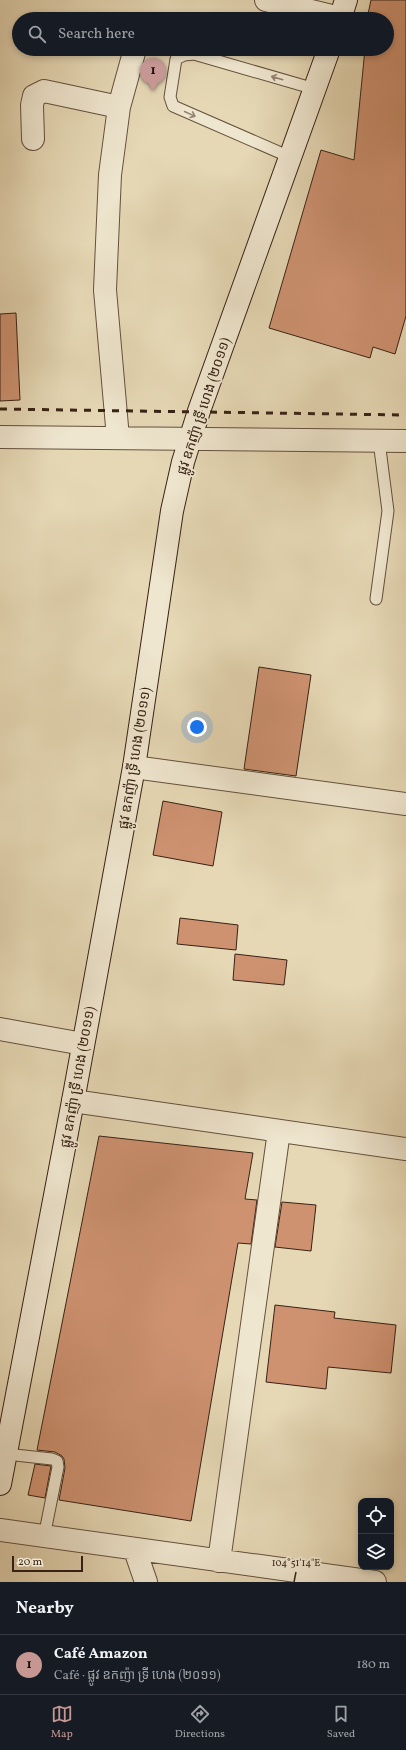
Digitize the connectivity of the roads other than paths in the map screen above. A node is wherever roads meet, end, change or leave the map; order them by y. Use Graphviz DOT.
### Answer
graph roads {
  1 [pos="266,0"];
  2 [pos="342,12"];
  3 [pos="133,56"];
  4 [pos="182,56"];
  5 [pos="201,56"];
  6 [pos="326,56"];
  7 [pos="315,88"];
  8 [pos="119,107"];
  9 [pos="33,139"];
  10 [pos="290,156"];
  11 [pos="0,437"];
  12 [pos="118,438"];
  13 [pos="190,438"];
  14 [pos="379,441"];
  15 [pos="406,441"];
  16 [pos="376,599"];
  17 [pos="134,767"];
  18 [pos="406,804"];
  19 [pos="0,1029"];
  20 [pos="83,1044"];
  21 [pos="73,1101"];
  22 [pos="279,1131"];
  23 [pos="406,1149"];
  24 [pos="6,1454"];
  25 [pos="0,1482"];
  26 [pos="0,1530"];
  27 [pos="44,1537"];
  28 [pos="135,1550"];
  29 [pos="220,1561"];
  30 [pos="146,1582"];
  31 [pos="375,1582"];
  1 -- 2 [label="street"];
  3 -- 8 [label="street"];
  4 -- 10 [label="lane, one-way"];
  7 -- 5 [label="lane, one-way"];
  6 -- 7 [label="street, ផ្លូវ ឧកញ៉ា ទ្រី ហេង (២០១១)"];
  7 -- 10 [label="street, ផ្លូវ ឧកញ៉ា ទ្រី ហេង (២០១១)"];
  8 -- 9 [label="street"];
  8 -- 12 [label="street"];
  10 -- 13 [label="street, ផ្លូវ ឧកញ៉ា ទ្រី ហេង (២០១១)"];
  11 -- 12 [label="street"];
  12 -- 13 [label="street"];
  13 -- 14 [label="street"];
  13 -- 17 [label="street, ផ្លូវ ឧកញ៉ា ទ្រី ហេង (២០១១)"];
  14 -- 15 [label="street"];
  14 -- 16 [label="lane"];
  17 -- 18 [label="street"];
  17 -- 20 [label="street, ផ្លូវ ឧកញ៉ា ទ្រី ហេង (២០១១)"];
  19 -- 20 [label="street"];
  20 -- 21 [label="street, ផ្លូវ ឧកញ៉ា ទ្រី ហេង (២០១១)"];
  21 -- 22 [label="street"];
  21 -- 24 [label="street, ផ្លូវ ឧកញ៉ា ទ្រី ហេង (២០១១)"];
  22 -- 23 [label="street"];
  22 -- 29 [label="street"];
  24 -- 25 [label="street, ផ្លូវ ឧកញ៉ា ទ្រី ហេង (២០១១)"];
  24 -- 27 [label="lane"];
  26 -- 27 [label="street"];
  27 -- 28 [label="street"];
  28 -- 29 [label="street"];
  28 -- 30 [label="street"];
  29 -- 31 [label="street"];
}
